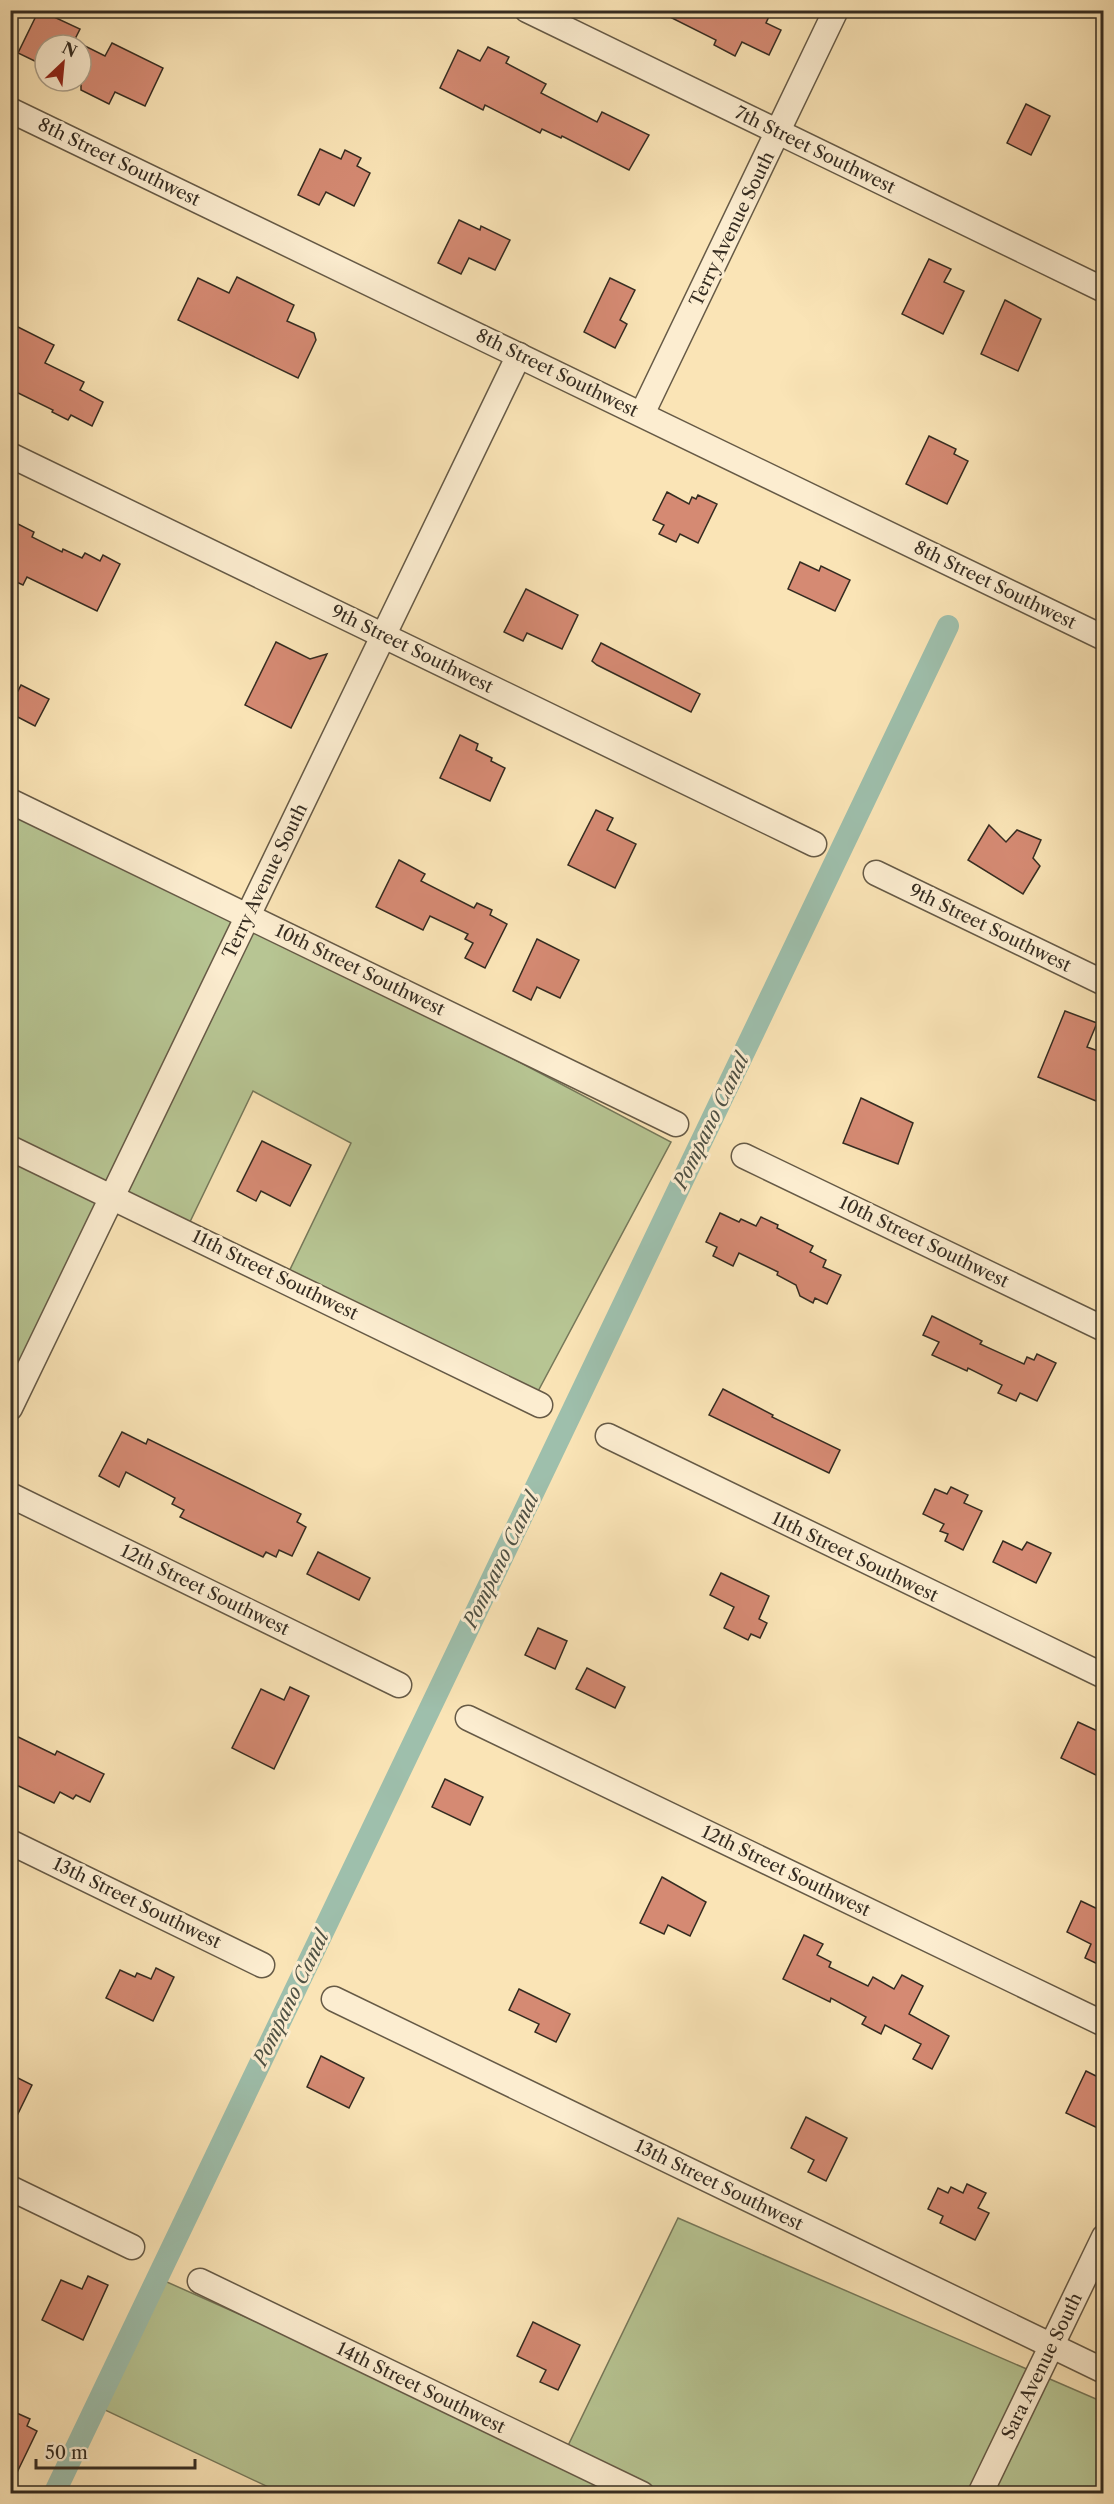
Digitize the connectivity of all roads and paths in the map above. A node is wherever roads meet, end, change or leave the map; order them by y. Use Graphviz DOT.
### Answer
graph roads {
  1 [pos="527,10"];
  2 [pos="836,10"];
  3 [pos="10,110"];
  4 [pos="778,132"];
  5 [pos="1104,290"];
  6 [pos="519,355"];
  7 [pos="642,414"];
  8 [pos="10,455"];
  9 [pos="384,635"];
  10 [pos="1104,638"];
  11 [pos="10,801"];
  12 [pos="814,843"];
  13 [pos="876,873"];
  14 [pos="247,916"];
  15 [pos="1104,983"];
  16 [pos="676,1124"];
  17 [pos="10,1148"];
  18 [pos="744,1156"];
  19 [pos="112,1197"];
  20 [pos="1104,1329"];
  21 [pos="540,1405"];
  22 [pos="10,1408"];
  23 [pos="608,1436"];
  24 [pos="10,1495"];
  25 [pos="1104,1676"];
  26 [pos="399,1685"];
  27 [pos="468,1718"];
  28 [pos="10,1842"];
  29 [pos="262,1965"];
  30 [pos="334,1999"];
  31 [pos="1104,2024"];
  32 [pos="10,2188"];
  33 [pos="1104,2237"];
  34 [pos="132,2247"];
  35 [pos="200,2281"];
  36 [pos="1051,2346"];
  37 [pos="1104,2371"];
  38 [pos="642,2493"];
  39 [pos="980,2493"];
  1 -- 4 [label="street, 7th Street Southwest"];
  2 -- 4 [label="street, Terry Avenue South"];
  3 -- 6 [label="street, 8th Street Southwest"];
  4 -- 5 [label="street, 7th Street Southwest"];
  4 -- 7 [label="street, Terry Avenue South"];
  6 -- 7 [label="street, 8th Street Southwest"];
  6 -- 9 [label="street, Terry Avenue South"];
  7 -- 10 [label="street, 8th Street Southwest"];
  8 -- 9 [label="street, 9th Street Southwest"];
  9 -- 12 [label="street, 9th Street Southwest"];
  9 -- 14 [label="street, Terry Avenue South"];
  11 -- 14 [label="street, 10th Street Southwest"];
  13 -- 15 [label="street, 9th Street Southwest"];
  14 -- 16 [label="street, 10th Street Southwest"];
  14 -- 19 [label="street, Terry Avenue South"];
  17 -- 19 [label="street, 11th Street Southwest"];
  18 -- 20 [label="street, 10th Street Southwest"];
  19 -- 21 [label="street, 11th Street Southwest"];
  19 -- 22 [label="street, Terry Avenue South"];
  23 -- 25 [label="street, 11th Street Southwest"];
  24 -- 26 [label="street, 12th Street Southwest"];
  27 -- 31 [label="street, 12th Street Southwest"];
  28 -- 29 [label="street, 13th Street Southwest"];
  30 -- 36 [label="street, 13th Street Southwest"];
  32 -- 34 [label="street"];
  33 -- 36 [label="street, Sara Avenue South"];
  35 -- 38 [label="street, 14th Street Southwest"];
  36 -- 37 [label="street, 13th Street Southwest"];
  36 -- 39 [label="street, Sara Avenue South"];
}
